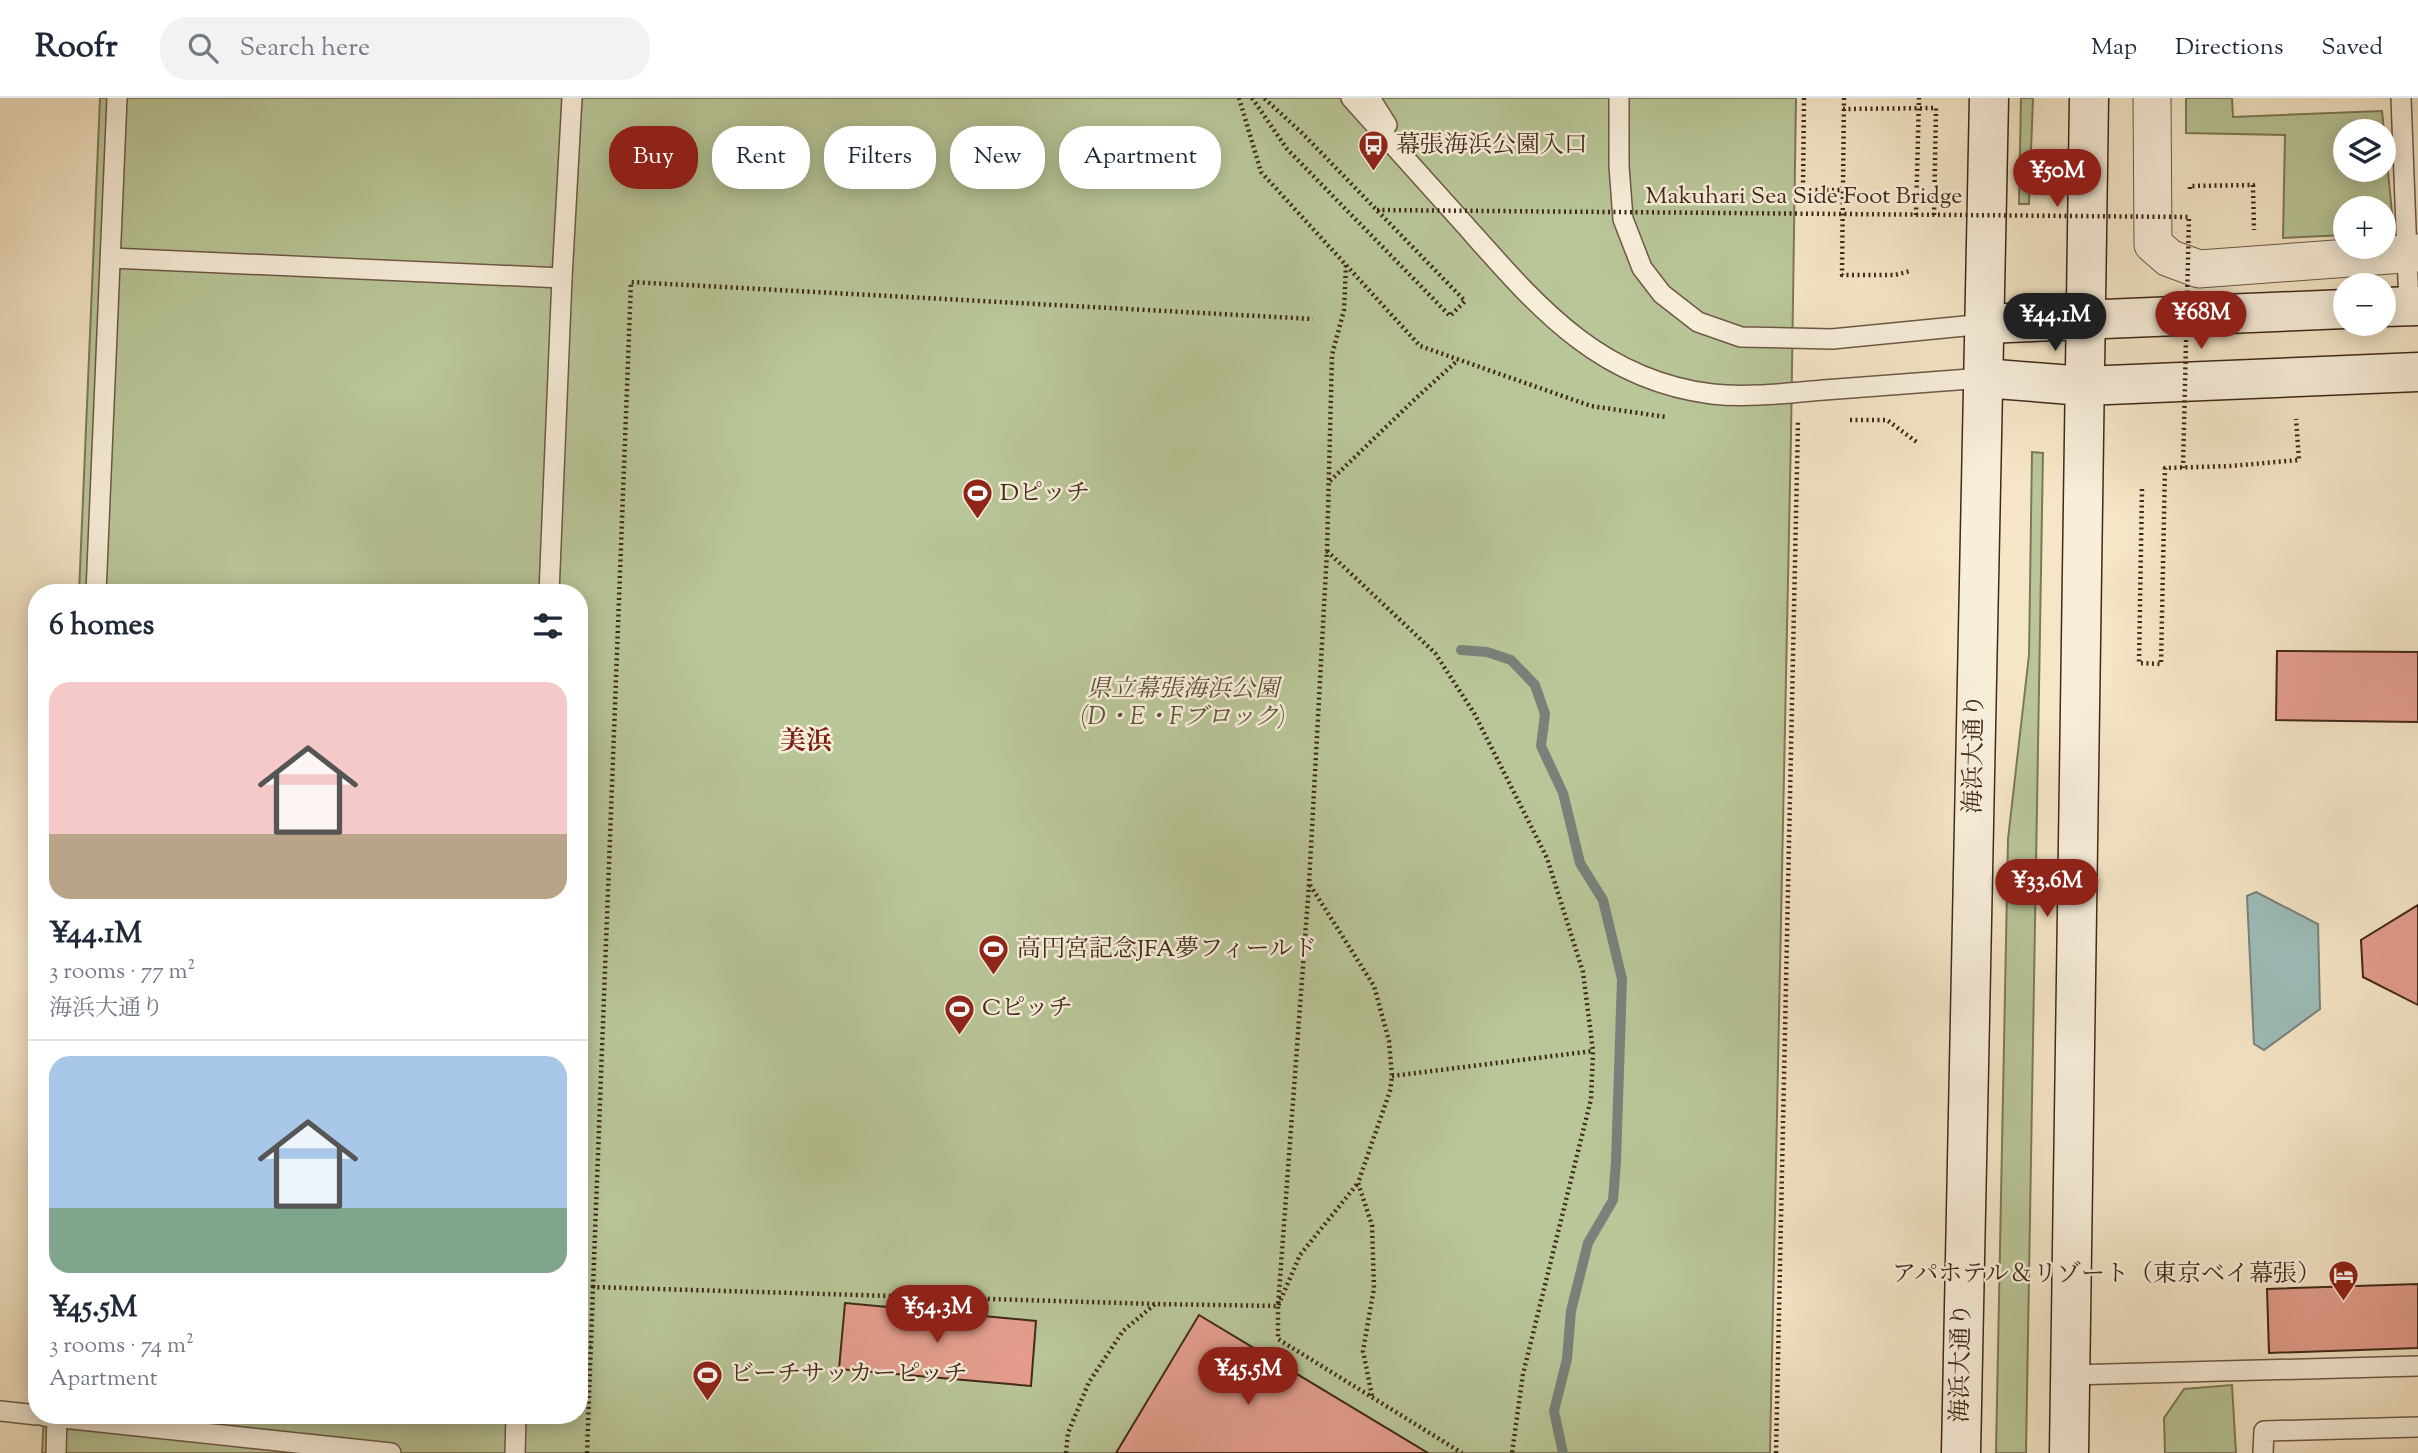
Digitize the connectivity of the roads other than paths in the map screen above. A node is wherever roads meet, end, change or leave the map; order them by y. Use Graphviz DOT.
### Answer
graph roads {
  1 [pos="117,98"];
  2 [pos="572,98"];
  3 [pos="1351,98"];
  4 [pos="1370,98"];
  5 [pos="1619,98"];
  6 [pos="1989,98"];
  7 [pos="2089,98"];
  8 [pos="2152,98"];
  9 [pos="2400,98"];
  10 [pos="1402,154"];
  11 [pos="2410,163"];
  12 [pos="2413,254"];
  13 [pos="111,258"];
  14 [pos="562,278"];
  15 [pos="2404,306"];
  16 [pos="2333,310"];
  17 [pos="2085,320"];
  18 [pos="1985,324"];
  19 [pos="2418,372"];
  20 [pos="1983,379"];
  21 [pos="2084,386"];
  22 [pos="96,584"];
  23 [pos="549,584"];
  24 [pos="2418,1366"];
  25 [pos="2070,1375"];
  26 [pos="0,1411"];
  27 [pos="28,1414"];
  28 [pos="53,1424"];
  29 [pos="126,1424"];
  30 [pos="516,1424"];
  31 [pos="2418,1427"];
  32 [pos="55,1453"];
  33 [pos="391,1453"];
  34 [pos="515,1453"];
  35 [pos="1961,1453"];
  36 [pos="2069,1453"];
  37 [pos="2263,1453"];
  1 -- 13 [label="lane"];
  2 -- 14 [label="lane"];
  3 -- 10 [label="lane"];
  4 -- 10 [label="lane"];
  5 -- 18 [label="lane"];
  6 -- 18 [label="street, 海浜大通り"];
  7 -- 17 [label="street"];
  8 -- 12 [label="street"];
  9 -- 11 [label="lane"];
  10 -- 20 [label="lane"];
  11 -- 12 [label="lane"];
  12 -- 15 [label="lane"];
  13 -- 14 [label="lane"];
  13 -- 22 [label="lane"];
  14 -- 23 [label="lane"];
  16 -- 17 [label="street"];
  17 -- 18 [label="street"];
  17 -- 21 [label="street"];
  18 -- 20 [label="street, 海浜大通り"];
  19 -- 21 [label="street"];
  20 -- 21 [label="street"];
  20 -- 35 [label="street, 海浜大通り"];
  21 -- 25 [label="street"];
  24 -- 25 [label="lane"];
  25 -- 36 [label="street"];
  26 -- 27 [label="lane"];
  28 -- 32 [label="lane"];
  29 -- 33 [label="lane"];
  30 -- 34 [label="lane"];
  31 -- 37 [label="lane"];
}
